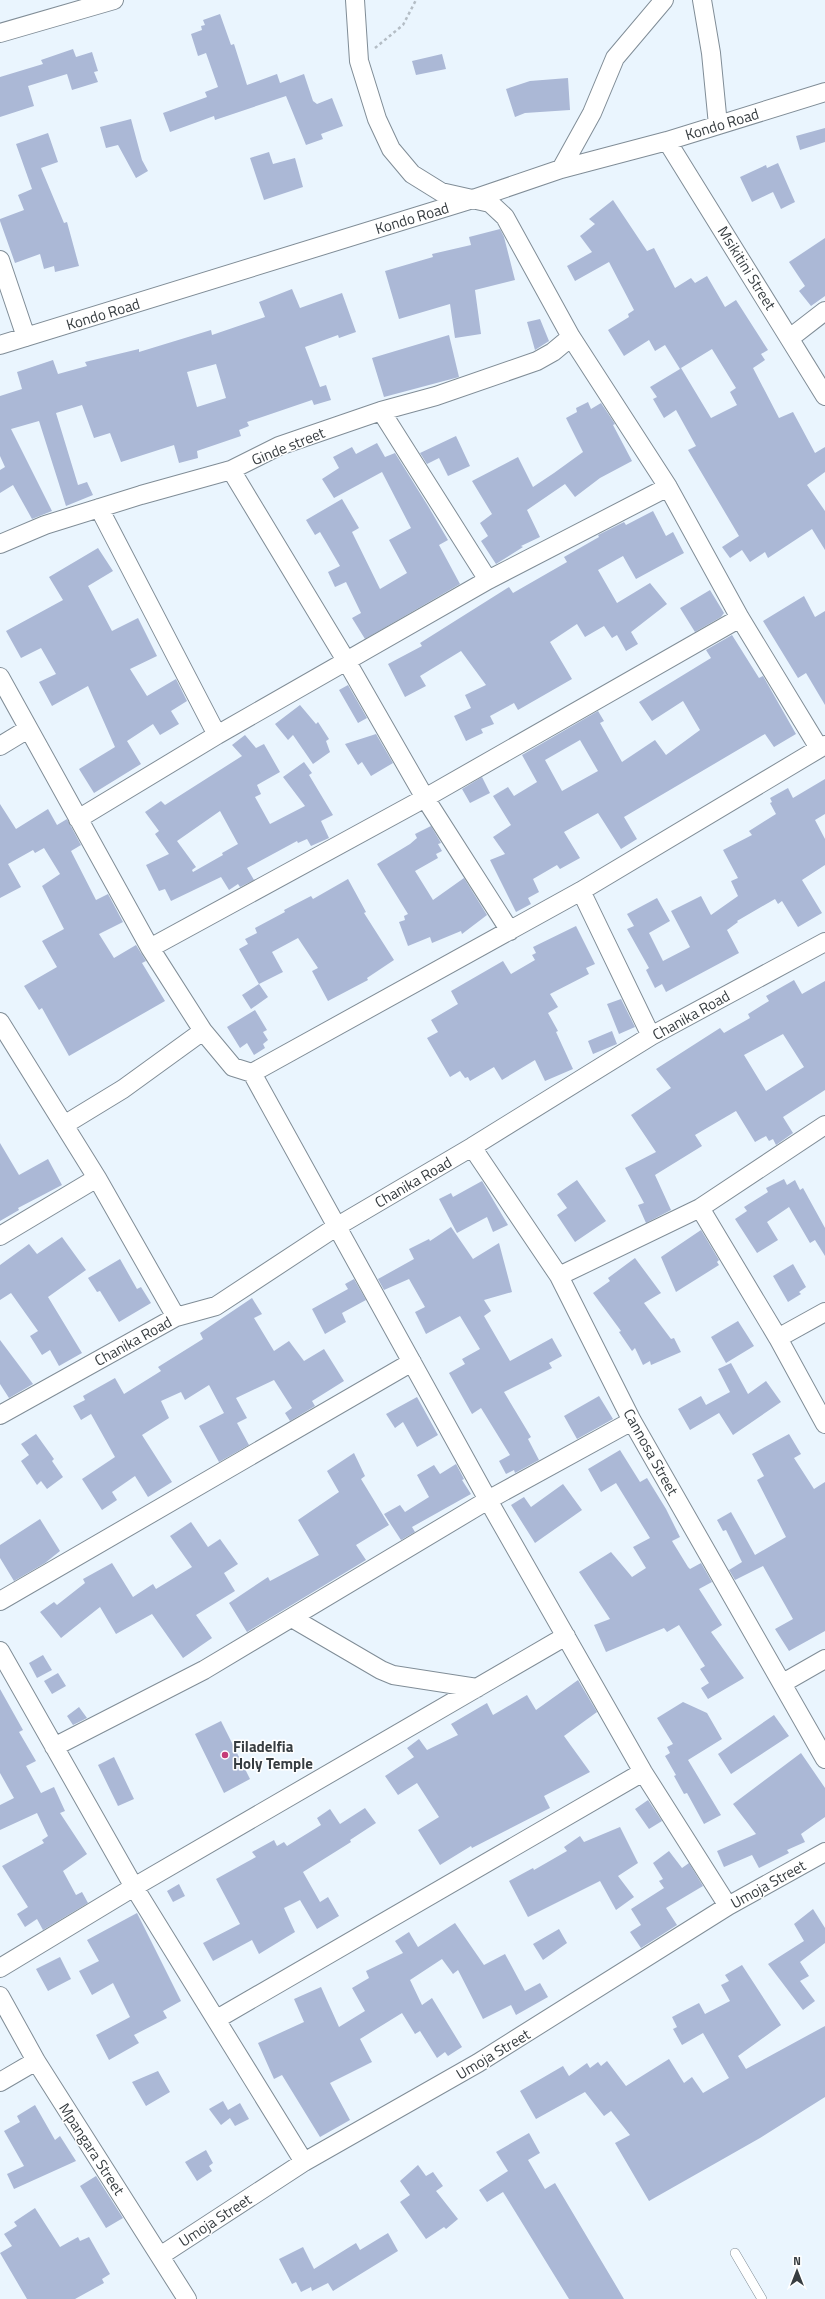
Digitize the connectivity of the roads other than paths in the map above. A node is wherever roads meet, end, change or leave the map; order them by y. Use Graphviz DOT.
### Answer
graph roads {
  1 [pos="114,0"];
  2 [pos="355,0"];
  3 [pos="664,0"];
  4 [pos="702,0"];
  5 [pos="0,33"];
  6 [pos="825,92"];
  7 [pos="718,125"];
  8 [pos="667,142"];
  9 [pos="561,169"];
  10 [pos="473,199"];
  11 [pos="0,260"];
  12 [pos="825,311"];
  13 [pos="26,337"];
  14 [pos="571,337"];
  15 [pos="790,338"];
  16 [pos="0,345"];
  17 [pos="825,396"];
  18 [pos="381,411"];
  19 [pos="231,470"];
  20 [pos="668,487"];
  21 [pos="99,508"];
  22 [pos="0,544"];
  23 [pos="488,580"];
  24 [pos="740,618"];
  25 [pos="347,662"];
  26 [pos="0,677"];
  27 [pos="28,729"];
  28 [pos="217,735"];
  29 [pos="0,746"];
  30 [pos="822,746"];
  31 [pos="425,798"];
  32 [pos="78,819"];
  33 [pos="581,892"];
  34 [pos="510,931"];
  35 [pos="825,942"];
  36 [pos="150,948"];
  37 [pos="0,1022"];
  38 [pos="202,1031"];
  39 [pos="651,1036"];
  40 [pos="252,1073"];
  41 [pos="64,1125"];
  42 [pos="825,1125"];
  43 [pos="472,1147"];
  44 [pos="97,1178"];
  45 [pos="700,1208"];
  46 [pos="336,1227"];
  47 [pos="0,1236"];
  48 [pos="558,1276"];
  49 [pos="825,1312"];
  50 [pos="176,1317"];
  51 [pos="778,1338"];
  52 [pos="412,1362"];
  53 [pos="0,1415"];
  54 [pos="632,1421"];
  55 [pos="825,1424"];
  56 [pos="488,1500"];
  57 [pos="0,1601"];
  58 [pos="292,1618"];
  59 [pos="566,1636"];
  60 [pos="0,1651"];
  61 [pos="825,1659"];
  62 [pos="783,1683"];
  63 [pos="477,1688"];
  64 [pos="54,1747"];
  65 [pos="825,1759"];
  66 [pos="643,1772"];
  67 [pos="825,1852"];
  68 [pos="134,1887"];
  69 [pos="728,1906"];
  70 [pos="0,1968"];
  71 [pos="0,1996"];
  72 [pos="217,2019"];
  73 [pos="36,2061"];
  74 [pos="0,2082"];
  75 [pos="304,2162"];
  76 [pos="735,2253"];
  77 [pos="160,2256"];
  78 [pos="187,2299"];
  79 [pos="762,2299"];
  1 -- 5 [label="street"];
  2 -- 10 [label="street"];
  3 -- 9 [label="street"];
  4 -- 7 [label="street"];
  6 -- 7 [label="street, Kondo Road"];
  7 -- 8 [label="street, Kondo Road"];
  8 -- 9 [label="street, Kondo Road"];
  8 -- 15 [label="street, Msikitini Street"];
  9 -- 10 [label="street, Kondo Road"];
  10 -- 13 [label="street, Kondo Road"];
  10 -- 14 [label="street"];
  11 -- 13 [label="street"];
  12 -- 15 [label="street"];
  13 -- 16 [label="street, Kondo Road"];
  14 -- 18 [label="street, Ginde street"];
  14 -- 20 [label="street"];
  15 -- 17 [label="street, Msikitini Street"];
  18 -- 19 [label="street, Ginde street"];
  18 -- 23 [label="street"];
  19 -- 21 [label="street, Ginde street"];
  19 -- 25 [label="street"];
  20 -- 23 [label="street"];
  20 -- 24 [label="street"];
  21 -- 22 [label="street, Ginde street"];
  21 -- 28 [label="street"];
  23 -- 25 [label="street"];
  24 -- 30 [label="street"];
  24 -- 31 [label="street"];
  25 -- 28 [label="street"];
  25 -- 31 [label="street"];
  26 -- 27 [label="street"];
  27 -- 29 [label="street"];
  27 -- 32 [label="street"];
  28 -- 32 [label="street"];
  30 -- 33 [label="street"];
  31 -- 34 [label="street"];
  31 -- 36 [label="street"];
  32 -- 36 [label="street"];
  33 -- 34 [label="street"];
  33 -- 39 [label="street"];
  34 -- 40 [label="street"];
  35 -- 39 [label="street, Chanika Road"];
  36 -- 38 [label="street"];
  37 -- 41 [label="street"];
  38 -- 40 [label="street"];
  38 -- 41 [label="street"];
  39 -- 43 [label="street, Chanika Road"];
  40 -- 46 [label="street"];
  41 -- 44 [label="street"];
  42 -- 45 [label="street"];
  43 -- 46 [label="street, Chanika Road"];
  43 -- 48 [label="street, Cannosa Street"];
  44 -- 47 [label="street"];
  44 -- 50 [label="street"];
  45 -- 48 [label="street"];
  45 -- 51 [label="street"];
  46 -- 50 [label="street, Chanika Road"];
  46 -- 52 [label="street"];
  48 -- 54 [label="street, Cannosa Street"];
  49 -- 51 [label="street"];
  50 -- 53 [label="street, Chanika Road"];
  51 -- 55 [label="street"];
  52 -- 56 [label="street"];
  52 -- 57 [label="street"];
  54 -- 56 [label="street"];
  54 -- 62 [label="street, Cannosa Street"];
  56 -- 58 [label="street"];
  56 -- 59 [label="street"];
  58 -- 63 [label="street"];
  58 -- 64 [label="street"];
  59 -- 63 [label="street"];
  59 -- 66 [label="street"];
  60 -- 64 [label="street"];
  61 -- 62 [label="street"];
  62 -- 65 [label="street, Cannosa Street"];
  63 -- 68 [label="street"];
  64 -- 68 [label="street"];
  66 -- 69 [label="street"];
  66 -- 72 [label="street"];
  67 -- 69 [label="street, Umoja Street"];
  68 -- 70 [label="street"];
  68 -- 72 [label="street"];
  69 -- 75 [label="street, Umoja Street"];
  71 -- 73 [label="street, Mpangara Street"];
  72 -- 75 [label="street"];
  73 -- 74 [label="street"];
  73 -- 77 [label="street, Mpangara Street"];
  75 -- 77 [label="street, Umoja Street"];
  76 -- 79 [label="lane"];
  77 -- 78 [label="street, Mpangara Street"];
}
